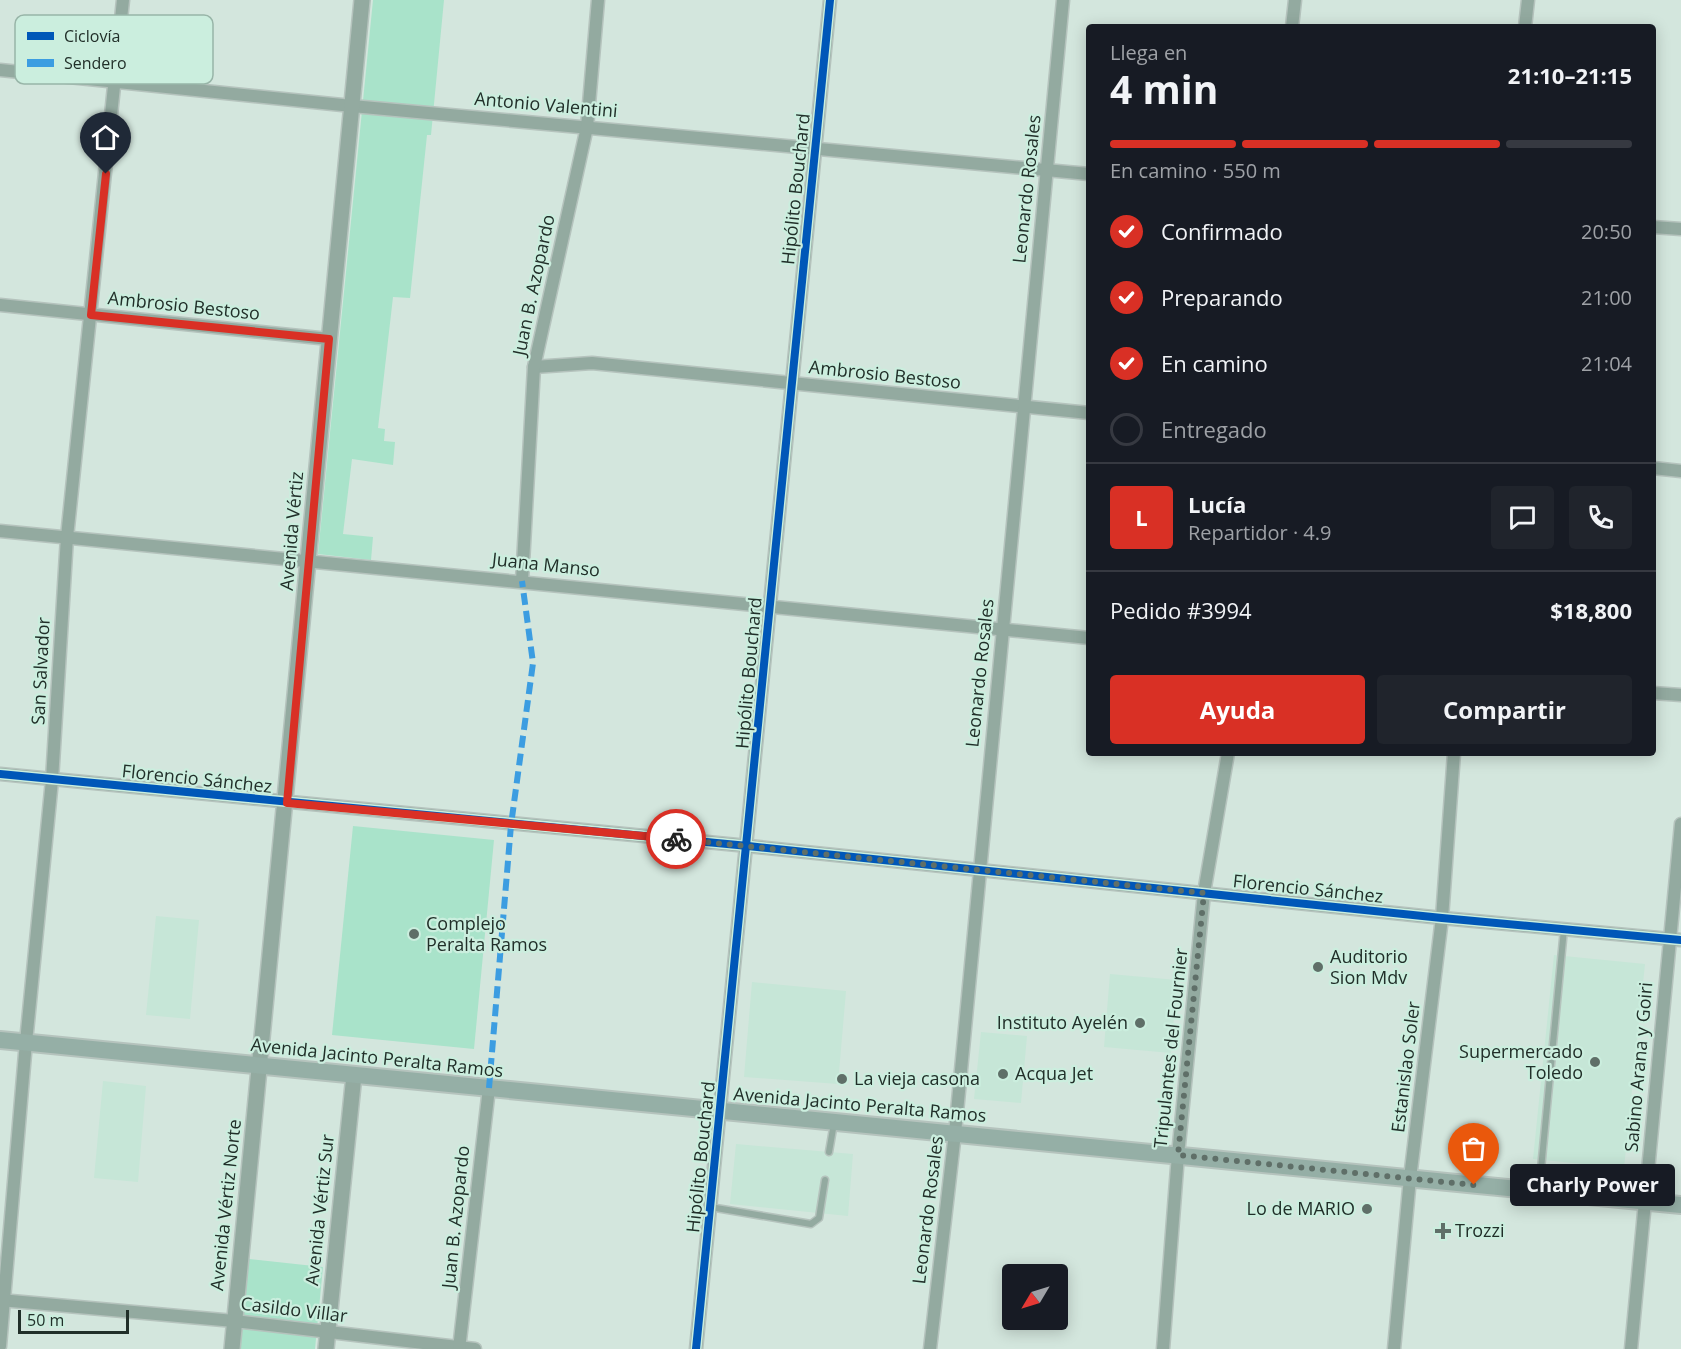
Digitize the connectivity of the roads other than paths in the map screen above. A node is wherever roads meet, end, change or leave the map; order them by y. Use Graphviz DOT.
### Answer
graph roads {
  1 [pos="123,0"];
  2 [pos="362,0"];
  3 [pos="598,0"];
  4 [pos="830,0"];
  5 [pos="1063,0"];
  6 [pos="1295,0"];
  7 [pos="1528,0"];
  8 [pos="122,15"];
  9 [pos="1292,24"];
  10 [pos="1526,24"];
  11 [pos="0,70"];
  12 [pos="15,71"];
  13 [pos="115,84"];
  14 [pos="143,84"];
  15 [pos="352,106"];
  16 [pos="587,127"];
  17 [pos="815,146"];
  18 [pos="1047,169"];
  19 [pos="1086,174"];
  20 [pos="1656,227"];
  21 [pos="1681,229"];
  22 [pos="0,305"];
  23 [pos="91,315"];
  24 [pos="329,339"];
  25 [pos="534,367"];
  26 [pos="790,384"];
  27 [pos="1024,407"];
  28 [pos="1086,412"];
  29 [pos="1656,468"];
  30 [pos="1681,471"];
  31 [pos="0,531"];
  32 [pos="67,537"];
  33 [pos="309,561"];
  34 [pos="522,581"];
  35 [pos="770,606"];
  36 [pos="1002,629"];
  37 [pos="1086,638"];
  38 [pos="1656,693"];
  39 [pos="1681,695"];
  40 [pos="1227,756"];
  41 [pos="1454,756"];
  42 [pos="0,774"];
  43 [pos="52,780"];
  44 [pos="287,803"];
  45 [pos="1681,824"];
  46 [pos="748,846"];
  47 [pos="979,871"];
  48 [pos="1204,893"];
  49 [pos="1442,918"];
  50 [pos="1564,928"];
  51 [pos="1675,939"];
  52 [pos="0,1040"];
  53 [pos="26,1042"];
  54 [pos="260,1066"];
  55 [pos="354,1075"];
  56 [pos="489,1088"];
  57 [pos="720,1111"];
  58 [pos="834,1122"];
  59 [pos="955,1133"];
  60 [pos="829,1152"];
  61 [pos="1178,1155"];
  62 [pos="1410,1178"];
  63 [pos="825,1180"];
  64 [pos="1539,1191"];
  65 [pos="1645,1201"];
  66 [pos="1681,1205"];
  67 [pos="710,1207"];
  68 [pos="2,1300"];
  69 [pos="234,1321"];
  70 [pos="327,1332"];
  71 [pos="0,1346"];
  72 [pos="460,1348"];
  73 [pos="232,1349"];
  74 [pos="326,1349"];
  75 [pos="476,1349"];
  76 [pos="696,1349"];
  77 [pos="930,1349"];
  78 [pos="1163,1349"];
  79 [pos="1394,1349"];
  80 [pos="1631,1349"];
  1 -- 8 [label="street, San Salvador"];
  2 -- 15 [label="street, Avenida Vértiz"];
  3 -- 16 [label="street, Juan B. Azopardo"];
  4 -- 17 [label="street, Hipólito Bouchard"];
  5 -- 18 [label="street, Leonardo Rosales"];
  6 -- 9 [label="street"];
  7 -- 10 [label="street"];
  11 -- 12 [label="street, Antonio Valentini"];
  13 -- 23 [label="street, San Salvador"];
  14 -- 15 [label="street, Antonio Valentini"];
  15 -- 16 [label="street, Antonio Valentini"];
  15 -- 24 [label="street, Avenida Vértiz"];
  16 -- 17 [label="street, Antonio Valentini"];
  16 -- 25 [label="street, Juan B. Azopardo"];
  17 -- 18 [label="street, Antonio Valentini"];
  17 -- 26 [label="street, Hipólito Bouchard"];
  18 -- 19 [label="street, Antonio Valentini"];
  18 -- 27 [label="street, Leonardo Rosales"];
  20 -- 21 [label="street"];
  22 -- 23 [label="street, Ambrosio Bestoso"];
  23 -- 24 [label="street, Ambrosio Bestoso"];
  23 -- 32 [label="street, San Salvador"];
  24 -- 33 [label="street, Avenida Vértiz"];
  25 -- 26 [label="street, Ambrosio Bestoso"];
  25 -- 34 [label="street, Juan B. Azopardo"];
  26 -- 27 [label="street, Ambrosio Bestoso"];
  26 -- 35 [label="street, Hipólito Bouchard"];
  27 -- 28 [label="street, Ambrosio Bestoso"];
  27 -- 36 [label="street, Leonardo Rosales"];
  29 -- 30 [label="street"];
  31 -- 32 [label="street, Juana Manso"];
  32 -- 33 [label="street, Juana Manso"];
  32 -- 43 [label="street, San Salvador"];
  33 -- 34 [label="street, Juana Manso"];
  33 -- 44 [label="street, Avenida Vértiz"];
  34 -- 35 [label="street, Juana Manso"];
  35 -- 36 [label="street, Juana Manso"];
  35 -- 46 [label="street, Hipólito Bouchard"];
  36 -- 37 [label="street, Juana Manso"];
  36 -- 47 [label="street, Leonardo Rosales"];
  38 -- 39 [label="street"];
  40 -- 48 [label="street, Tripulantes del Fournier"];
  41 -- 49 [label="street, Estanislao Soler"];
  42 -- 43 [label="street, Florencio Sánchez"];
  43 -- 44 [label="street, Florencio Sánchez"];
  43 -- 53 [label="street, San Salvador"];
  44 -- 46 [label="street, Florencio Sánchez"];
  44 -- 54 [label="street, Avenida Vértiz"];
  45 -- 51 [label="street, Sabino Arana y Goiri"];
  46 -- 47 [label="street, Florencio Sánchez"];
  46 -- 57 [label="street, Hipólito Bouchard"];
  47 -- 48 [label="street, Florencio Sánchez"];
  47 -- 59 [label="street, Leonardo Rosales"];
  48 -- 49 [label="street, Florencio Sánchez"];
  48 -- 61 [label="street, Tripulantes del Fournier"];
  49 -- 50 [label="street, Florencio Sánchez"];
  49 -- 62 [label="street, Estanislao Soler"];
  50 -- 51 [label="street, Florencio Sánchez"];
  50 -- 64 [label="lane"];
  51 -- 65 [label="street, Sabino Arana y Goiri"];
  52 -- 53 [label="main road, Avenida Jacinto Peralta Ramos"];
  53 -- 54 [label="main road, Avenida Jacinto Peralta Ramos"];
  53 -- 68 [label="street, San Salvador"];
  54 -- 55 [label="main road, Avenida Jacinto Peralta Ramos"];
  54 -- 69 [label="street, Avenida Vértiz Norte"];
  55 -- 56 [label="main road, Avenida Jacinto Peralta Ramos"];
  55 -- 70 [label="street, Avenida Vértiz Sur"];
  56 -- 57 [label="main road, Avenida Jacinto Peralta Ramos"];
  56 -- 72 [label="street, Juan B. Azopardo"];
  57 -- 58 [label="main road, Avenida Jacinto Peralta Ramos"];
  57 -- 67 [label="street, Hipólito Bouchard"];
  58 -- 59 [label="main road, Avenida Jacinto Peralta Ramos"];
  58 -- 60 [label="lane"];
  59 -- 61 [label="main road, Avenida Jacinto Peralta Ramos"];
  59 -- 77 [label="street, Leonardo Rosales"];
  61 -- 62 [label="main road, Avenida Jacinto Peralta Ramos"];
  61 -- 78 [label="street, Tripulantes del Fournier"];
  62 -- 64 [label="main road, Avenida Jacinto Peralta Ramos"];
  62 -- 79 [label="street, Estanislao Soler"];
  63 -- 67 [label="lane"];
  64 -- 65 [label="main road, Avenida Jacinto Peralta Ramos"];
  65 -- 66 [label="main road, Avenida Jacinto Peralta Ramos"];
  65 -- 80 [label="street, Sabino Arana y Goiri"];
  67 -- 76 [label="street, Hipólito Bouchard"];
  68 -- 69 [label="street, Casildo Villar"];
  68 -- 71 [label="street, San Salvador"];
  69 -- 70 [label="street, Casildo Villar"];
  69 -- 73 [label="street, Avenida Vértiz Norte"];
  70 -- 72 [label="street, Casildo Villar"];
  70 -- 74 [label="street, Avenida Vértiz Sur"];
  72 -- 75 [label="street, Casildo Villar"];
}
